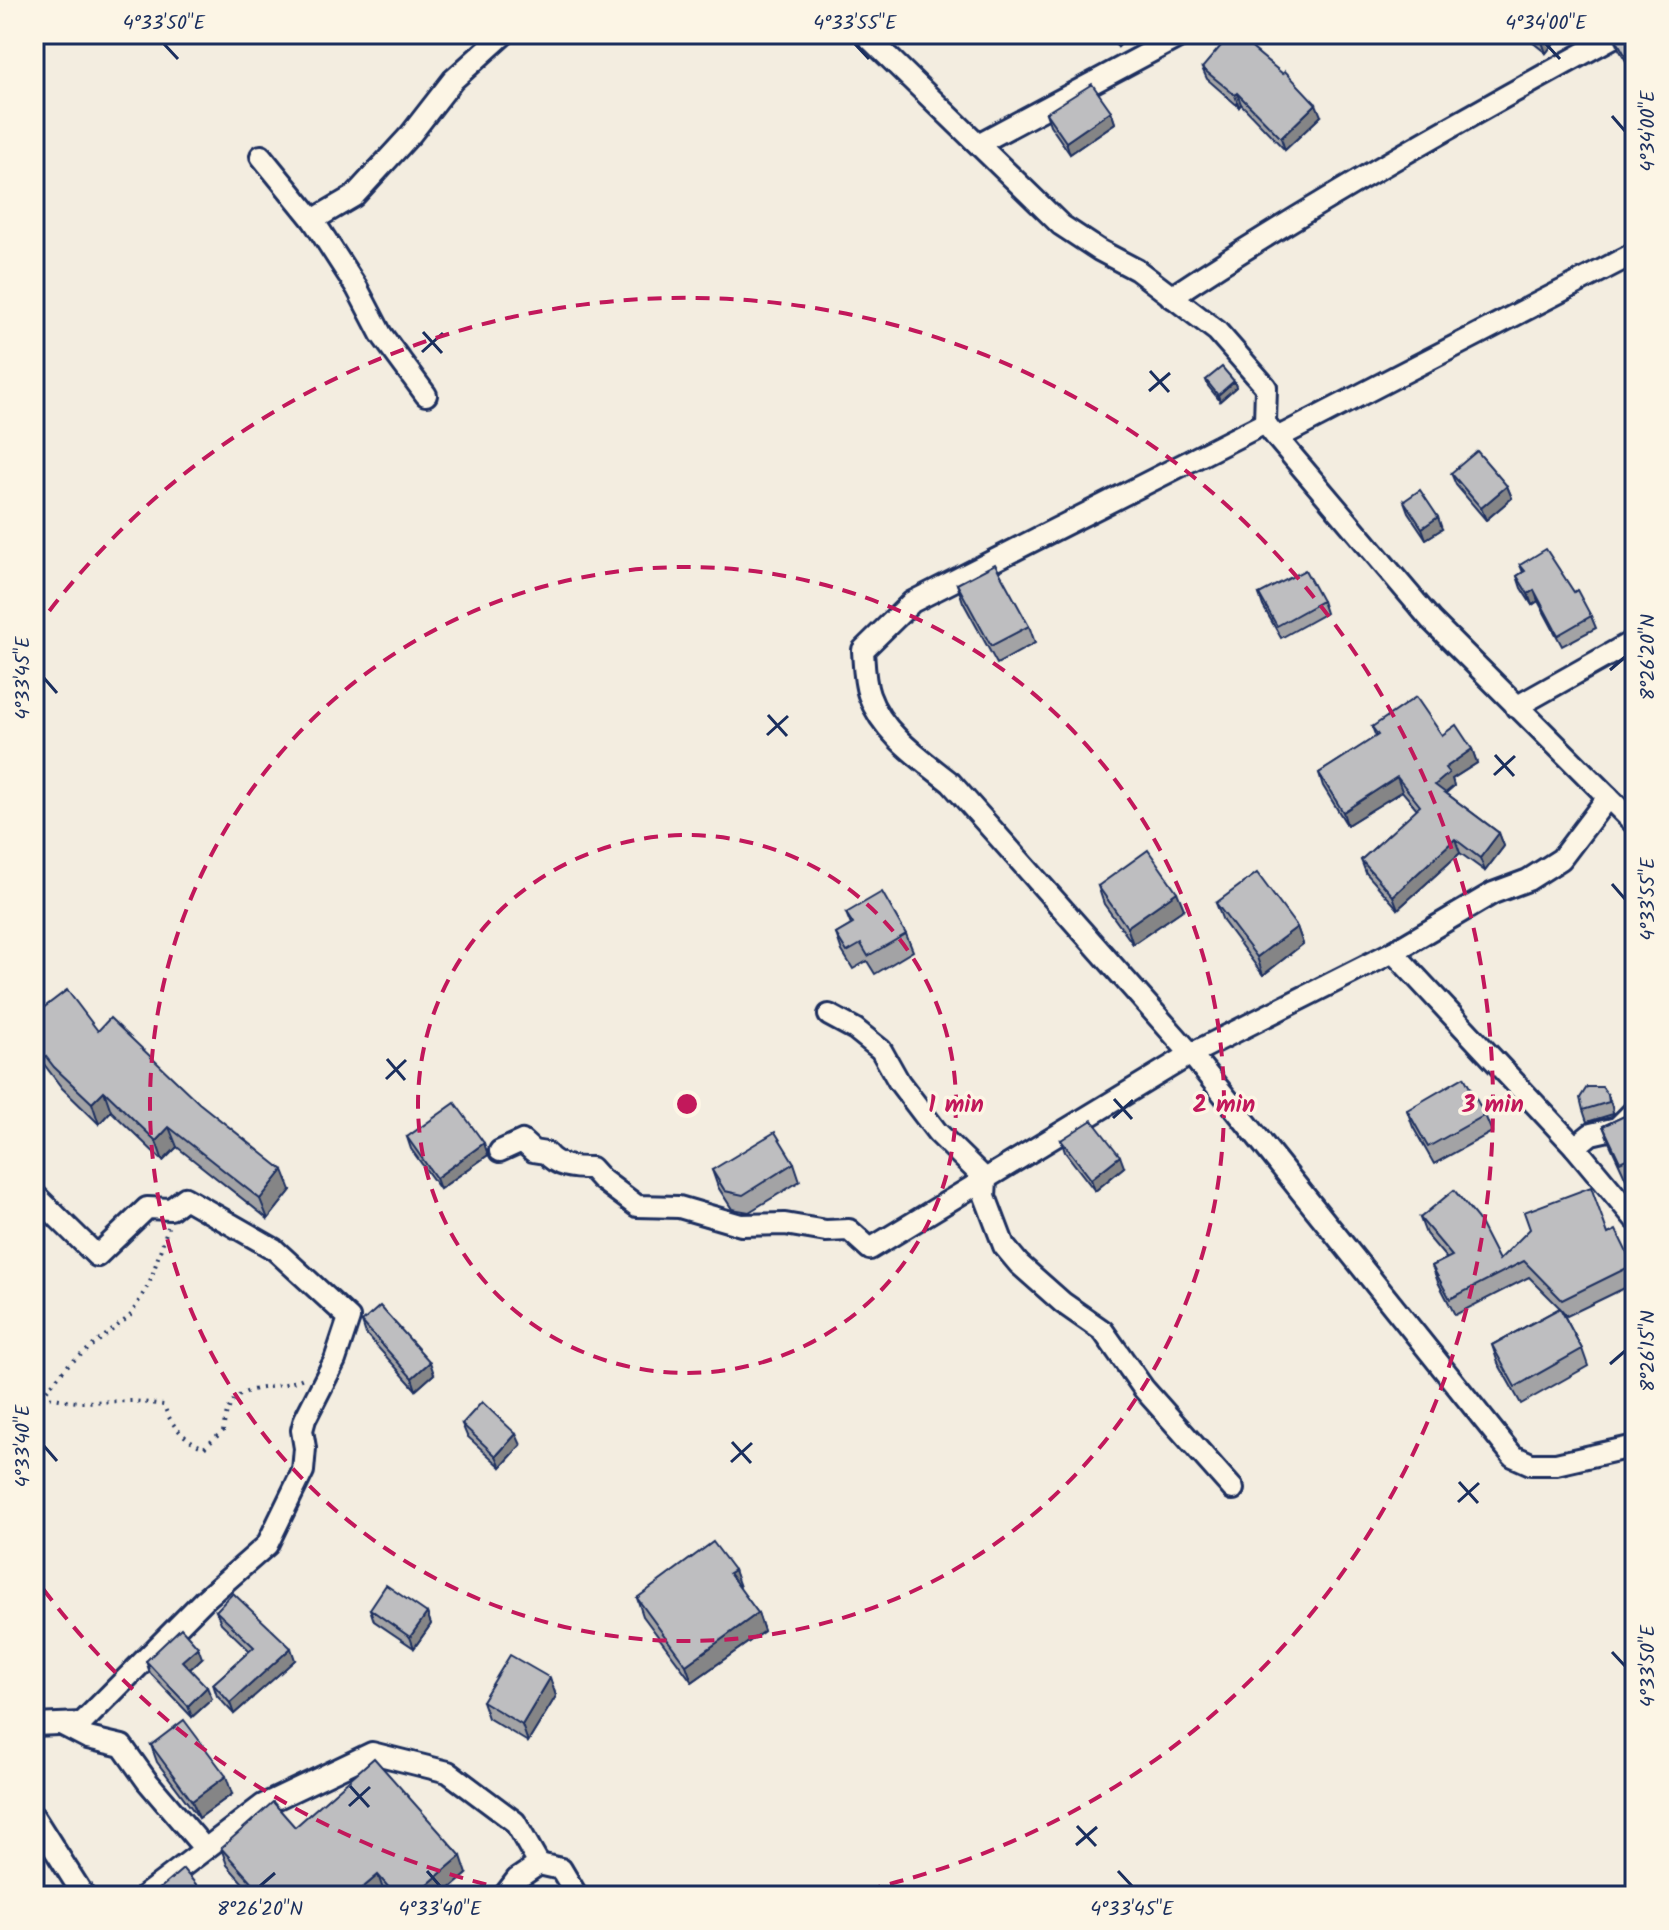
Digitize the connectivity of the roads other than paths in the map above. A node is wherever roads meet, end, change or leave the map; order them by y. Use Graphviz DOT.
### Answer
graph roads {
  1 [pos="504,34"];
  2 [pos="865,34"];
  3 [pos="1184,34"];
  4 [pos="1619,34"];
  5 [pos="980,143"];
  6 [pos="261,156"];
  7 [pos="313,220"];
  8 [pos="1635,253"];
  9 [pos="1171,297"];
  10 [pos="426,395"];
  11 [pos="1271,431"];
  12 [pos="1635,640"];
  13 [pos="1516,707"];
  14 [pos="1608,797"];
  15 [pos="1635,824"];
  16 [pos="1393,952"];
  17 [pos="829,1015"];
  18 [pos="1191,1054"];
  19 [pos="1635,1110"];
  20 [pos="1575,1147"];
  21 [pos="500,1151"];
  22 [pos="986,1180"];
  23 [pos="34,1194"];
  24 [pos="1635,1219"];
  25 [pos="1635,1446"];
  26 [pos="1233,1489"];
  27 [pos="61,1724"];
  28 [pos="34,1725"];
  29 [pos="34,1817"];
  30 [pos="205,1849"];
  31 [pos="539,1864"];
  32 [pos="84,1896"];
  33 [pos="144,1896"];
  34 [pos="504,1896"];
  35 [pos="577,1896"];
  1 -- 7 [label="street"];
  2 -- 5 [label="street"];
  3 -- 5 [label="street"];
  4 -- 9 [label="street"];
  5 -- 9 [label="street"];
  6 -- 7 [label="street"];
  7 -- 10 [label="street"];
  8 -- 11 [label="street"];
  9 -- 11 [label="street"];
  11 -- 13 [label="street"];
  11 -- 18 [label="street"];
  12 -- 13 [label="street"];
  13 -- 14 [label="street"];
  14 -- 15 [label="street"];
  14 -- 16 [label="street"];
  16 -- 18 [label="street"];
  16 -- 20 [label="street"];
  17 -- 22 [label="street"];
  18 -- 22 [label="street"];
  18 -- 25 [label="street"];
  19 -- 20 [label="street"];
  20 -- 24 [label="street"];
  21 -- 22 [label="street"];
  22 -- 26 [label="street"];
  23 -- 27 [label="street"];
  27 -- 28 [label="street"];
  27 -- 30 [label="street"];
  29 -- 32 [label="street"];
  30 -- 31 [label="street"];
  30 -- 33 [label="street"];
  31 -- 34 [label="street"];
  31 -- 35 [label="street"];
}
